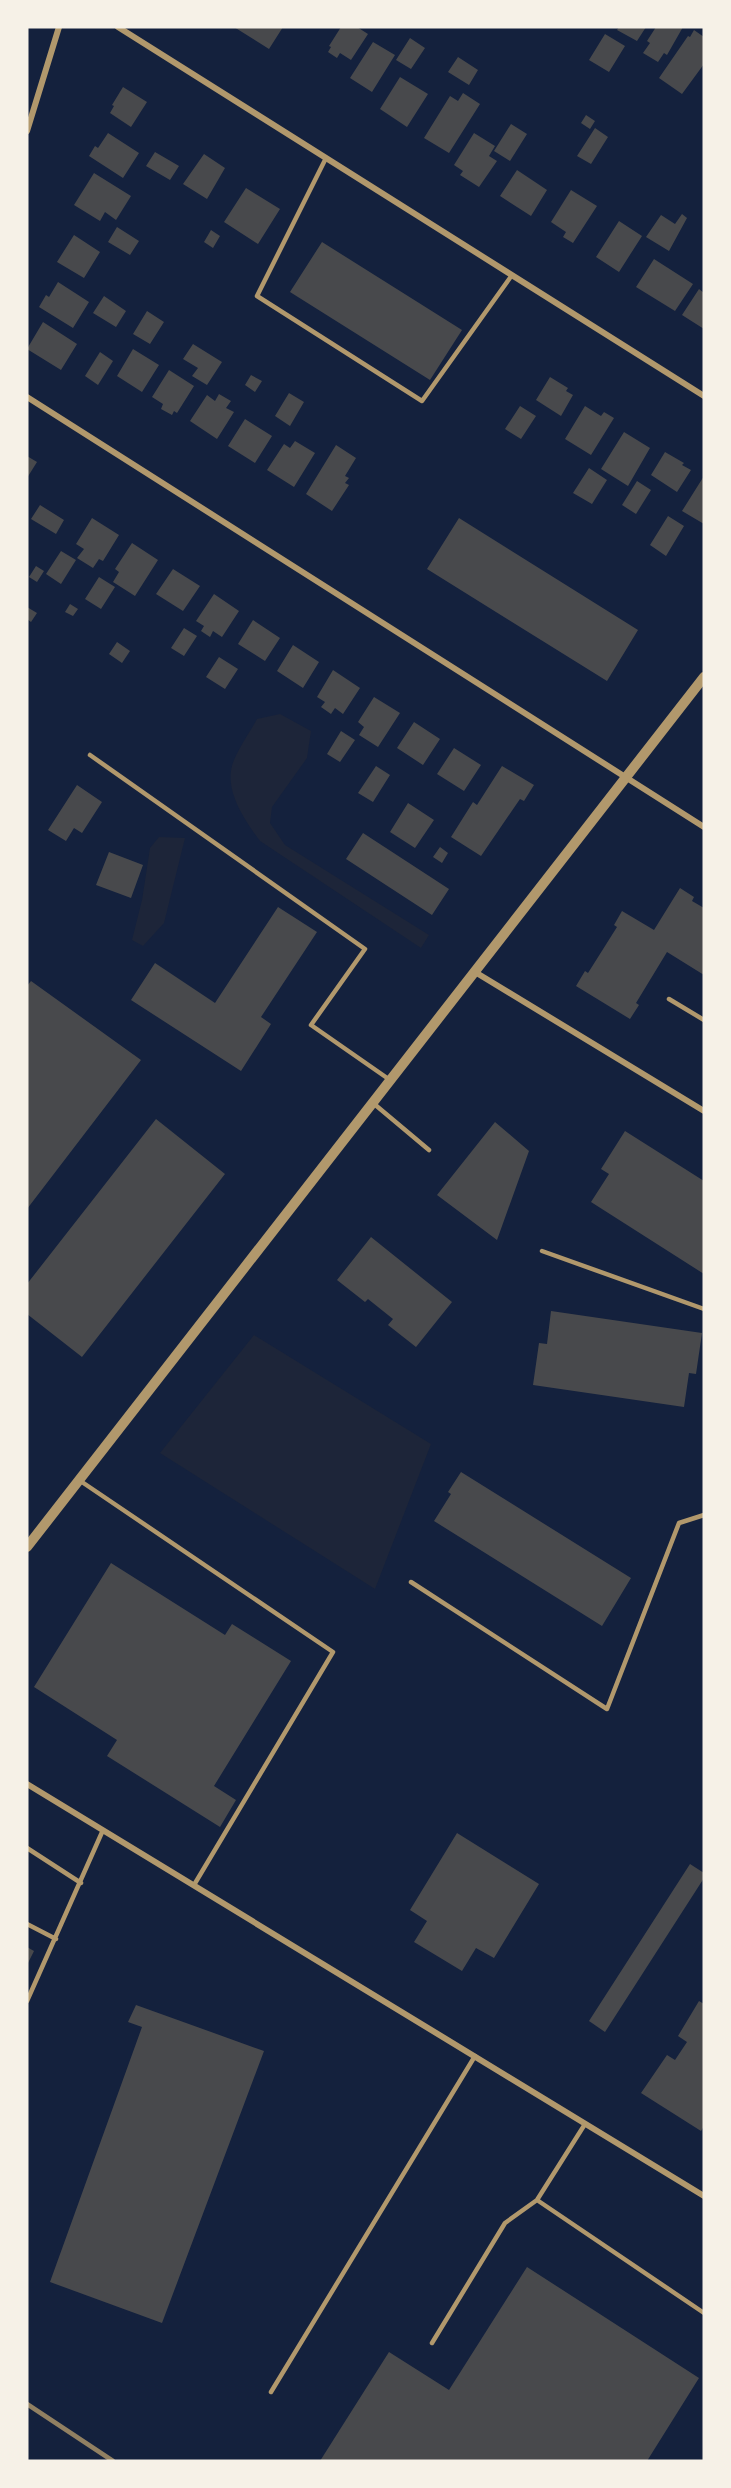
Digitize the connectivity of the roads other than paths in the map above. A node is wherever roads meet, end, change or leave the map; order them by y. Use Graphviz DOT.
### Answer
graph roads {
  1 [pos="59,27"];
  2 [pos="118,27"];
  3 [pos="27,131"];
  4 [pos="326,158"];
  5 [pos="512,275"];
  6 [pos="704,396"];
  7 [pos="27,397"];
  8 [pos="704,677"];
  9 [pos="90,754"];
  10 [pos="626,778"];
  11 [pos="704,827"];
  12 [pos="475,972"];
  13 [pos="669,999"];
  14 [pos="704,1020"];
  15 [pos="390,1080"];
  16 [pos="373,1103"];
  17 [pos="704,1111"];
  18 [pos="429,1150"];
  19 [pos="542,1251"];
  20 [pos="704,1309"];
  21 [pos="80,1480"];
  22 [pos="704,1515"];
  23 [pos="27,1547"];
  24 [pos="411,1582"];
  25 [pos="27,1784"];
  26 [pos="103,1830"];
  27 [pos="27,1848"];
  28 [pos="81,1883"];
  29 [pos="194,1885"];
  30 [pos="27,1924"];
  31 [pos="56,1939"];
  32 [pos="27,2001"];
  33 [pos="474,2056"];
  34 [pos="585,2124"];
  35 [pos="704,2196"];
  36 [pos="537,2200"];
  37 [pos="704,2313"];
  38 [pos="432,2343"];
  39 [pos="271,2392"];
  1 -- 3 [label="street"];
  2 -- 4 [label="street"];
  4 -- 5 [label="street"];
  4 -- 5 [label="lane"];
  5 -- 6 [label="street"];
  7 -- 10 [label="street"];
  8 -- 10 [label="street"];
  9 -- 15 [label="lane"];
  10 -- 11 [label="street"];
  10 -- 12 [label="street"];
  12 -- 15 [label="street"];
  12 -- 17 [label="street"];
  13 -- 14 [label="lane"];
  15 -- 16 [label="street"];
  16 -- 18 [label="lane"];
  16 -- 21 [label="street"];
  19 -- 20 [label="lane"];
  21 -- 23 [label="street"];
  21 -- 29 [label="lane"];
  22 -- 24 [label="lane"];
  25 -- 26 [label="street"];
  26 -- 28 [label="lane"];
  26 -- 29 [label="street"];
  27 -- 28 [label="lane"];
  28 -- 31 [label="lane"];
  29 -- 33 [label="street"];
  30 -- 31 [label="lane"];
  31 -- 32 [label="lane"];
  33 -- 34 [label="street"];
  33 -- 39 [label="lane"];
  34 -- 35 [label="street"];
  34 -- 36 [label="lane"];
  36 -- 37 [label="lane"];
  36 -- 38 [label="lane"];
}
